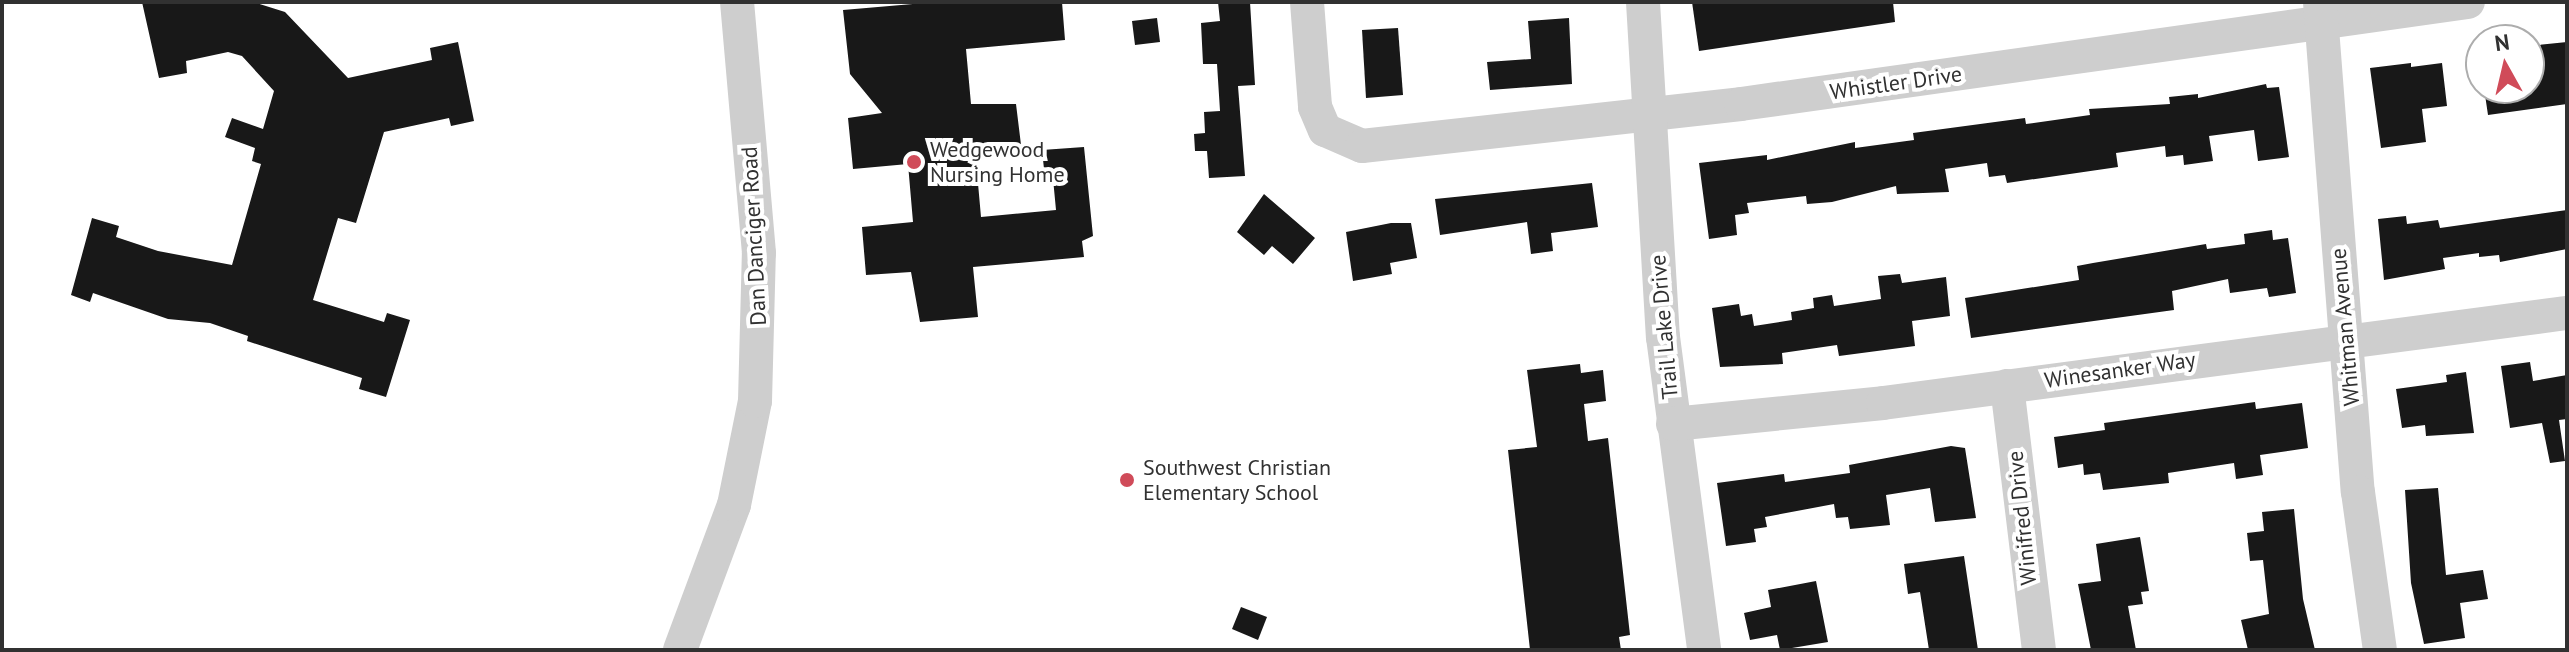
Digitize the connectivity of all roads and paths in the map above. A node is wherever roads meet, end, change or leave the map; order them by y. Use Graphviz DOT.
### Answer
graph roads {
  1 [pos="737,2"];
  2 [pos="1307,2"];
  3 [pos="1643,2"];
  4 [pos="2468,2"];
  5 [pos="2320,13"];
  6 [pos="1649,114"];
  7 [pos="2567,313"];
  8 [pos="2345,341"];
  9 [pos="2007,386"];
  10 [pos="1673,424"];
  11 [pos="680,650"];
  12 [pos="1704,650"];
  13 [pos="2039,650"];
  14 [pos="2380,650"];
  1 -- 11 [label="street, Dan Danciger Road"];
  2 -- 6 [label="street, Whistler Drive"];
  3 -- 6 [label="street, Trail Lake Drive"];
  4 -- 5 [label="street, Whistler Drive"];
  5 -- 6 [label="street, Whistler Drive"];
  5 -- 8 [label="street, Whitman Avenue"];
  6 -- 10 [label="street, Trail Lake Drive"];
  7 -- 8 [label="street, Winesanker Way"];
  8 -- 9 [label="street, Winesanker Way"];
  8 -- 14 [label="street, Whitman Avenue"];
  9 -- 10 [label="street, Winesanker Way"];
  9 -- 13 [label="street, Winifred Drive"];
  10 -- 12 [label="street, Trail Lake Drive"];
}
